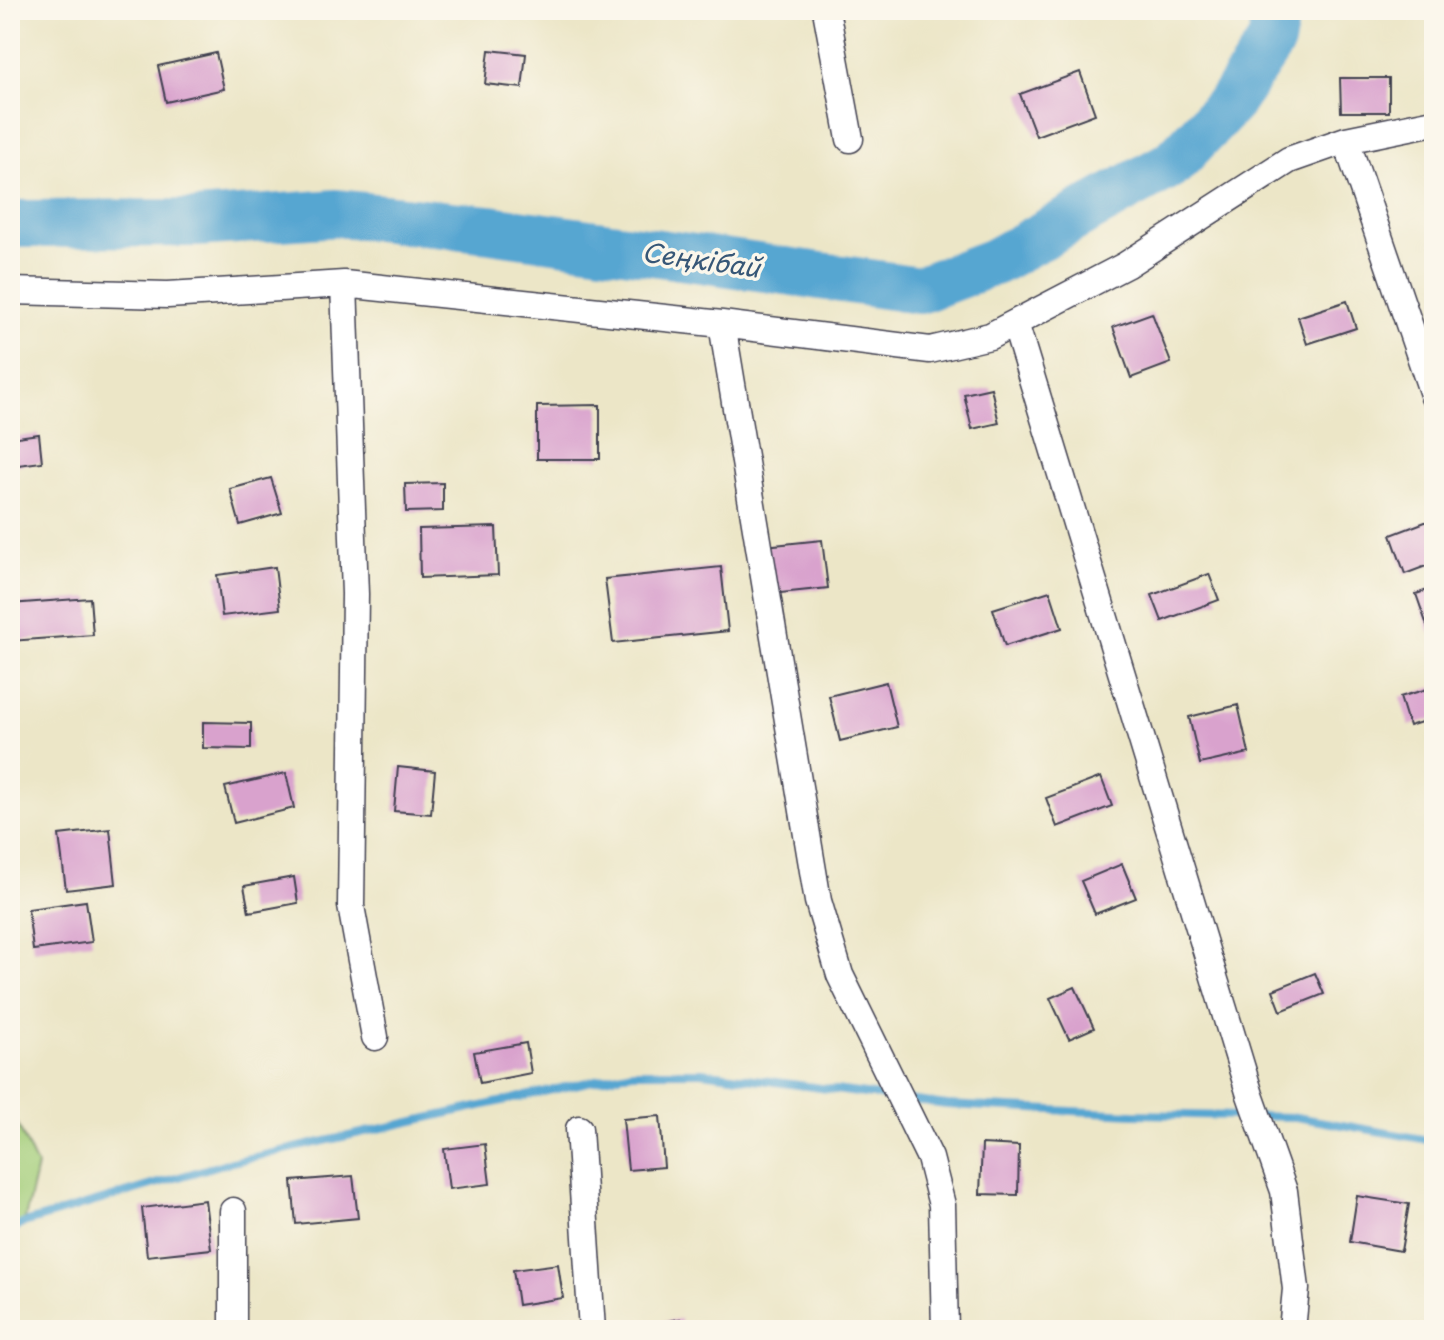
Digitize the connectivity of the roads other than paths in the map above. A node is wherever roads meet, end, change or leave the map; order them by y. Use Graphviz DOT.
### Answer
graph roads {
  1 [pos="826,10"];
  2 [pos="1434,122"];
  3 [pos="850,139"];
  4 [pos="1346,140"];
  5 [pos="344,284"];
  6 [pos="10,291"];
  7 [pos="1015,323"];
  8 [pos="722,324"];
  9 [pos="1434,397"];
  10 [pos="375,1037"];
  11 [pos="579,1129"];
  12 [pos="233,1211"];
  13 [pos="233,1330"];
  14 [pos="592,1330"];
  15 [pos="945,1330"];
  16 [pos="1292,1330"];
  1 -- 3 [label="street"];
  2 -- 4 [label="street"];
  4 -- 7 [label="street"];
  4 -- 9 [label="street"];
  5 -- 6 [label="street"];
  5 -- 8 [label="street"];
  5 -- 10 [label="street"];
  7 -- 8 [label="street"];
  7 -- 16 [label="street"];
  8 -- 15 [label="street"];
  11 -- 14 [label="street"];
  12 -- 13 [label="street"];
}
